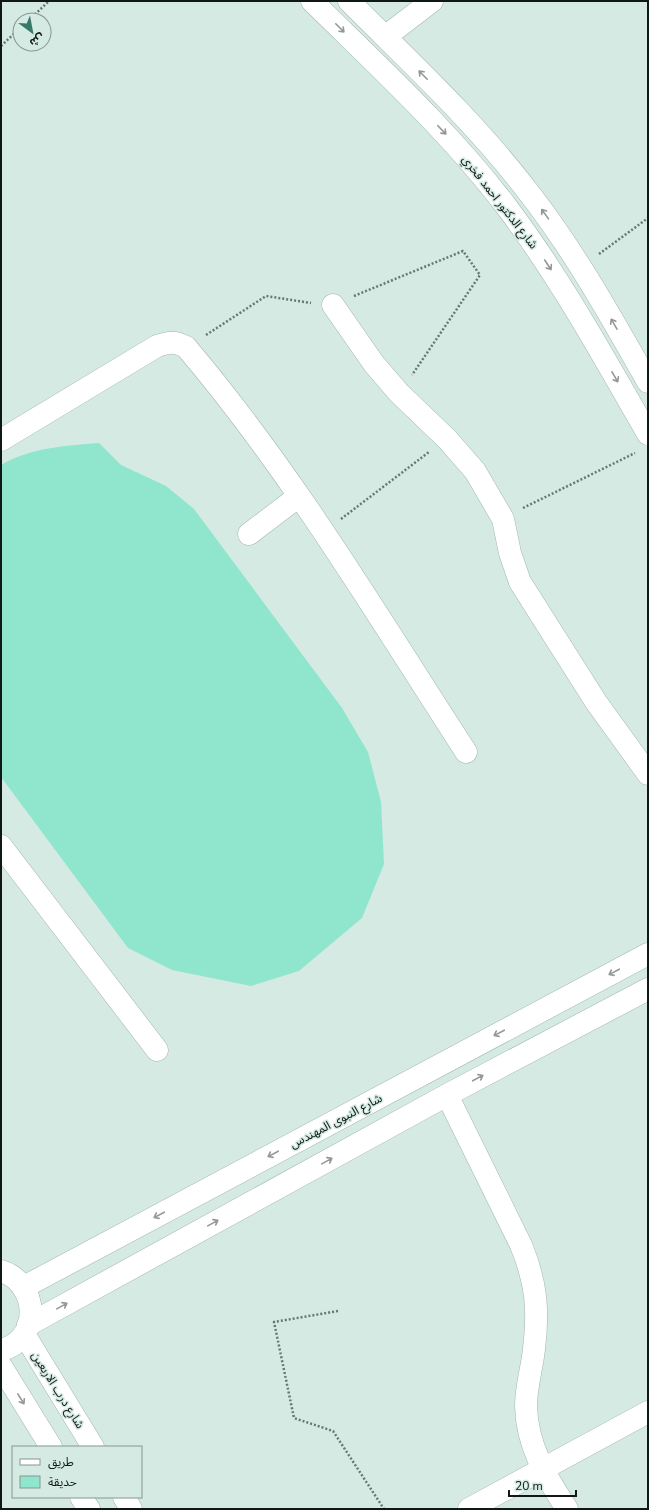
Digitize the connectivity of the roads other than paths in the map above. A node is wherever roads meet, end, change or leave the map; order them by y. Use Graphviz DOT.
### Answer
graph roads {
  1 [pos="312,1"];
  2 [pos="349,1"];
  3 [pos="432,1"];
  4 [pos="385,37"];
  5 [pos="443,95"];
  6 [pos="425,113"];
  7 [pos="333,305"];
  8 [pos="648,382"];
  9 [pos="1,440"];
  10 [pos="645,442"];
  11 [pos="299,496"];
  12 [pos="249,534"];
  13 [pos="466,752"];
  14 [pos="648,774"];
  15 [pos="1,846"];
  16 [pos="648,954"];
  17 [pos="648,989"];
  18 [pos="157,1050"];
  19 [pos="447,1094"];
  20 [pos="1,1271"];
  21 [pos="24,1287"];
  22 [pos="26,1329"];
  23 [pos="1,1350"];
  24 [pos="1,1366"];
  25 [pos="648,1412"];
  26 [pos="50,1446"];
  27 [pos="92,1446"];
  28 [pos="542,1469"];
  29 [pos="82,1498"];
  30 [pos="125,1498"];
  31 [pos="89,1509"];
  32 [pos="131,1509"];
  33 [pos="469,1509"];
  34 [pos="566,1509"];
  1 -- 6 [label="main road, شارع الدكتور احمد فخري, one-way"];
  2 -- 4 [label="main road"];
  3 -- 4 [label="main road"];
  5 -- 4 [label="main road, one-way"];
  5 -- 6 [label="main road"];
  8 -- 5 [label="main road, one-way"];
  6 -- 10 [label="main road, شارع الدكتور احمد فخري, one-way"];
  7 -- 14 [label="main road"];
  9 -- 11 [label="main road"];
  11 -- 12 [label="main road"];
  11 -- 13 [label="main road"];
  15 -- 18 [label="main road"];
  16 -- 21 [label="main road, شارع النبوى المهندس, one-way"];
  19 -- 17 [label="main road, one-way"];
  22 -- 19 [label="main road, one-way"];
  19 -- 28 [label="main road"];
  20 -- 21 [label="main road"];
  21 -- 22 [label="main road"];
  22 -- 23 [label="main road"];
  22 -- 27 [label="main road, شارع درب الاربعين"];
  24 -- 26 [label="main road, one-way"];
  25 -- 28 [label="main road"];
  28 -- 33 [label="main road"];
  28 -- 34 [label="main road"];
  29 -- 31 [label="main road"];
  30 -- 32 [label="main road"];
}
